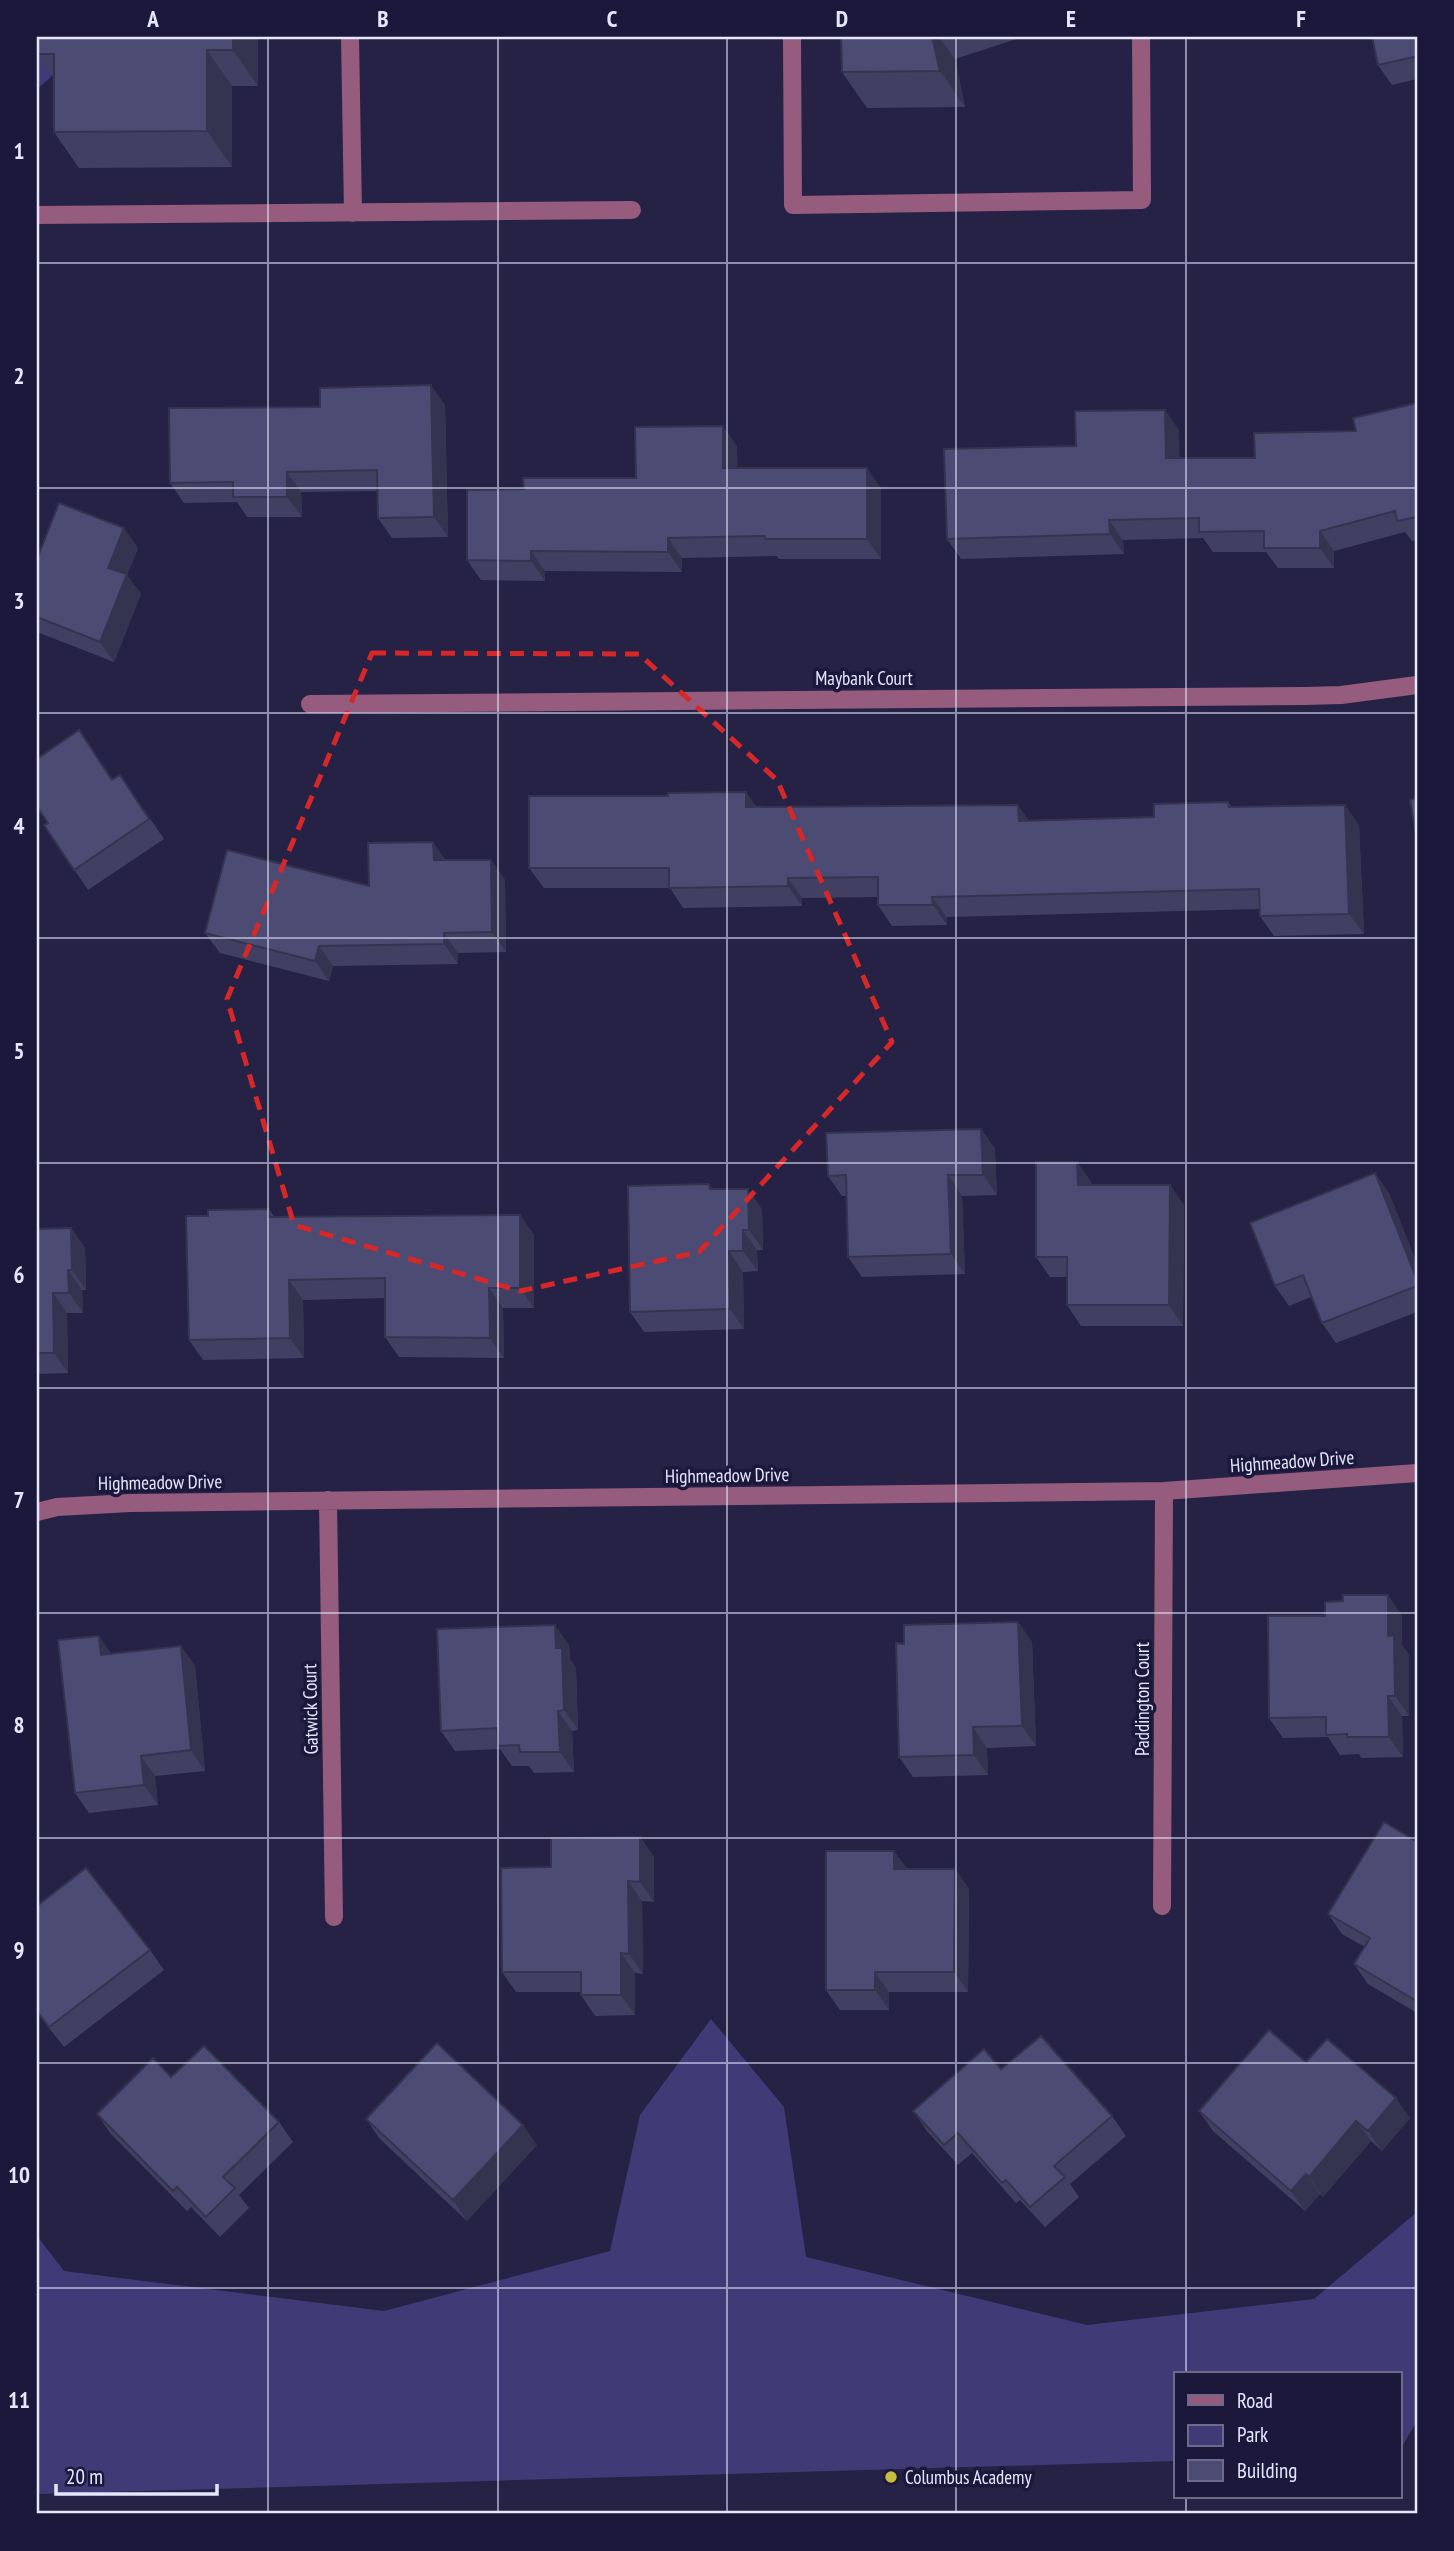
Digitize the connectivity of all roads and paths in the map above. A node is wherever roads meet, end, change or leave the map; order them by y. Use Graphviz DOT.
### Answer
graph roads {
  1 [pos="350,37"];
  2 [pos="792,37"];
  3 [pos="1141,37"];
  4 [pos="632,210"];
  5 [pos="353,213"];
  6 [pos="37,215"];
  7 [pos="1417,685"];
  8 [pos="310,704"];
  9 [pos="1417,1473"];
  10 [pos="1164,1491"];
  11 [pos="328,1500"];
  12 [pos="37,1512"];
  13 [pos="1162,1906"];
  14 [pos="334,1917"];
  1 -- 5 [label="street"];
  2 -- 3 [label="street"];
  4 -- 5 [label="street"];
  5 -- 6 [label="street"];
  7 -- 8 [label="street, Maybank Court"];
  9 -- 10 [label="street, Highmeadow Drive"];
  10 -- 11 [label="street, Highmeadow Drive"];
  10 -- 13 [label="street, Paddington Court"];
  11 -- 12 [label="street, Highmeadow Drive"];
  11 -- 14 [label="street, Gatwick Court"];
}
